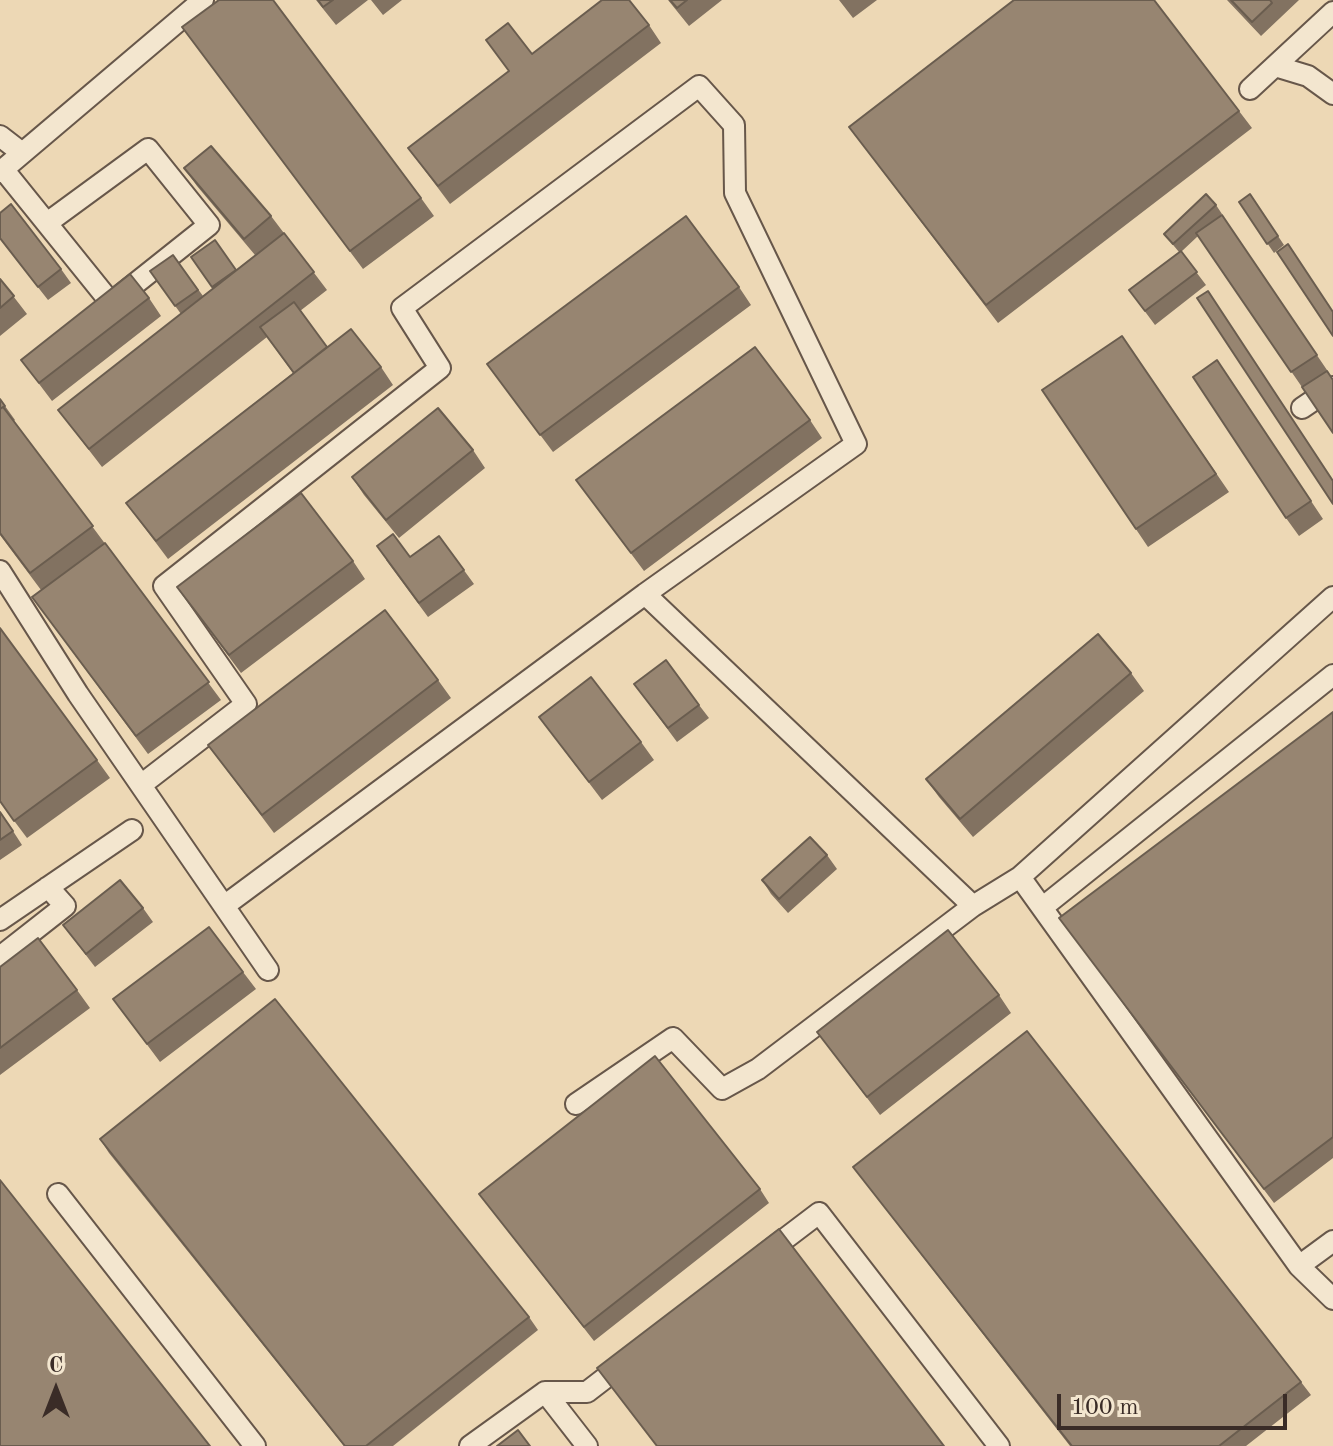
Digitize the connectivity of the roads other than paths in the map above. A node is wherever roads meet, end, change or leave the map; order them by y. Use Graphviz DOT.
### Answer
graph roads {
  1 [pos="203,0"];
  2 [pos="1333,12"];
  3 [pos="1275,66"];
  4 [pos="1250,89"];
  5 [pos="1333,94"];
  6 [pos="0,136"];
  7 [pos="22,153"];
  8 [pos="2,170"];
  9 [pos="47,223"];
  10 [pos="1333,387"];
  11 [pos="1302,408"];
  12 [pos="0,571"];
  13 [pos="645,594"];
  14 [pos="1333,597"];
  15 [pos="1333,675"];
  16 [pos="141,785"];
  17 [pos="132,830"];
  18 [pos="1020,877"];
  19 [pos="48,887"];
  20 [pos="224,906"];
  21 [pos="973,906"];
  22 [pos="1043,907"];
  23 [pos="0,920"];
  24 [pos="0,957"];
  25 [pos="268,970"];
  26 [pos="576,1104"];
  27 [pos="58,1194"];
  28 [pos="1333,1241"];
  29 [pos="1299,1266"];
  30 [pos="746,1269"];
  31 [pos="1333,1299"];
  32 [pos="636,1354"];
  33 [pos="545,1392"];
  34 [pos="255,1446"];
  35 [pos="470,1446"];
  36 [pos="587,1446"];
  37 [pos="999,1446"];
  1 -- 7 [label="lane"];
  2 -- 3 [label="lane"];
  3 -- 4 [label="lane"];
  3 -- 5 [label="lane"];
  6 -- 7 [label="lane"];
  7 -- 8 [label="lane"];
  8 -- 9 [label="lane"];
  9 -- 9 [label="lane"];
  10 -- 11 [label="lane"];
  12 -- 16 [label="lane"];
  13 -- 16 [label="lane"];
  13 -- 20 [label="lane"];
  13 -- 21 [label="lane"];
  14 -- 18 [label="lane"];
  15 -- 22 [label="lane"];
  16 -- 20 [label="lane"];
  17 -- 19 [label="lane"];
  18 -- 21 [label="lane"];
  18 -- 22 [label="lane"];
  19 -- 23 [label="lane"];
  19 -- 24 [label="lane"];
  20 -- 25 [label="lane"];
  21 -- 26 [label="lane"];
  22 -- 29 [label="lane"];
  27 -- 34 [label="lane"];
  28 -- 29 [label="lane"];
  29 -- 31 [label="lane"];
  30 -- 37 [label="lane"];
  32 -- 33 [label="lane"];
  33 -- 35 [label="lane"];
  33 -- 36 [label="lane"];
}
